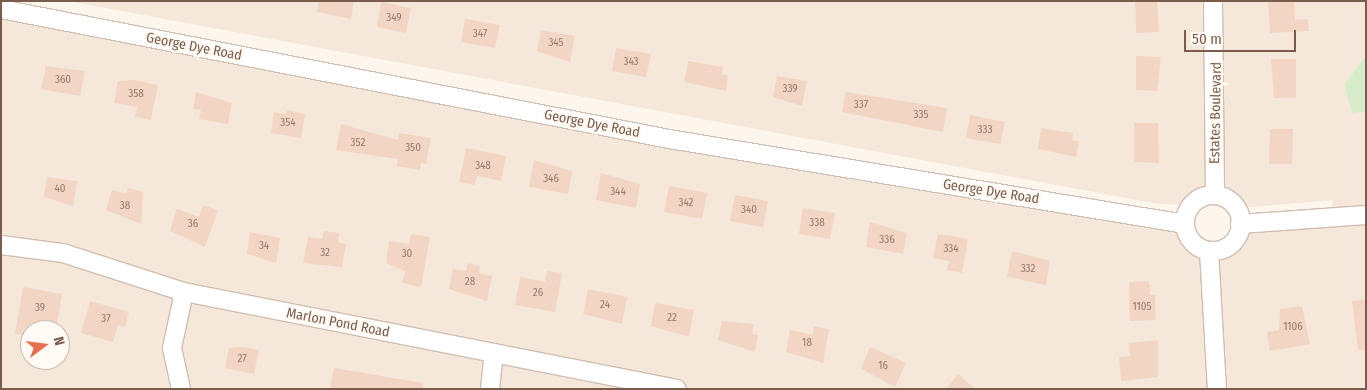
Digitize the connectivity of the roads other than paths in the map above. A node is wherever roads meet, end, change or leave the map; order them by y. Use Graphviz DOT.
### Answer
graph roads {
  1 [pos="1214,1"];
  2 [pos="1,9"];
  3 [pos="1215,194"];
  4 [pos="1366,215"];
  5 [pos="1184,224"];
  6 [pos="1240,224"];
  7 [pos="1,245"];
  8 [pos="1209,251"];
  9 [pos="184,292"];
  10 [pos="494,353"];
  11 [pos="181,389"];
  12 [pos="490,389"];
  13 [pos="678,389"];
  14 [pos="1217,389"];
  1 -- 3 [label="street, Estates Boulevard"];
  2 -- 5 [label="street, George Dye Road"];
  3 -- 5 [label="street"];
  3 -- 6 [label="street"];
  4 -- 6 [label="street"];
  5 -- 8 [label="street"];
  6 -- 8 [label="street"];
  7 -- 9 [label="street, Marlon Pond Road"];
  8 -- 14 [label="street"];
  9 -- 10 [label="street, Marlon Pond Road"];
  9 -- 11 [label="street"];
  10 -- 12 [label="street"];
  10 -- 13 [label="street, Marlon Pond Road"];
}
